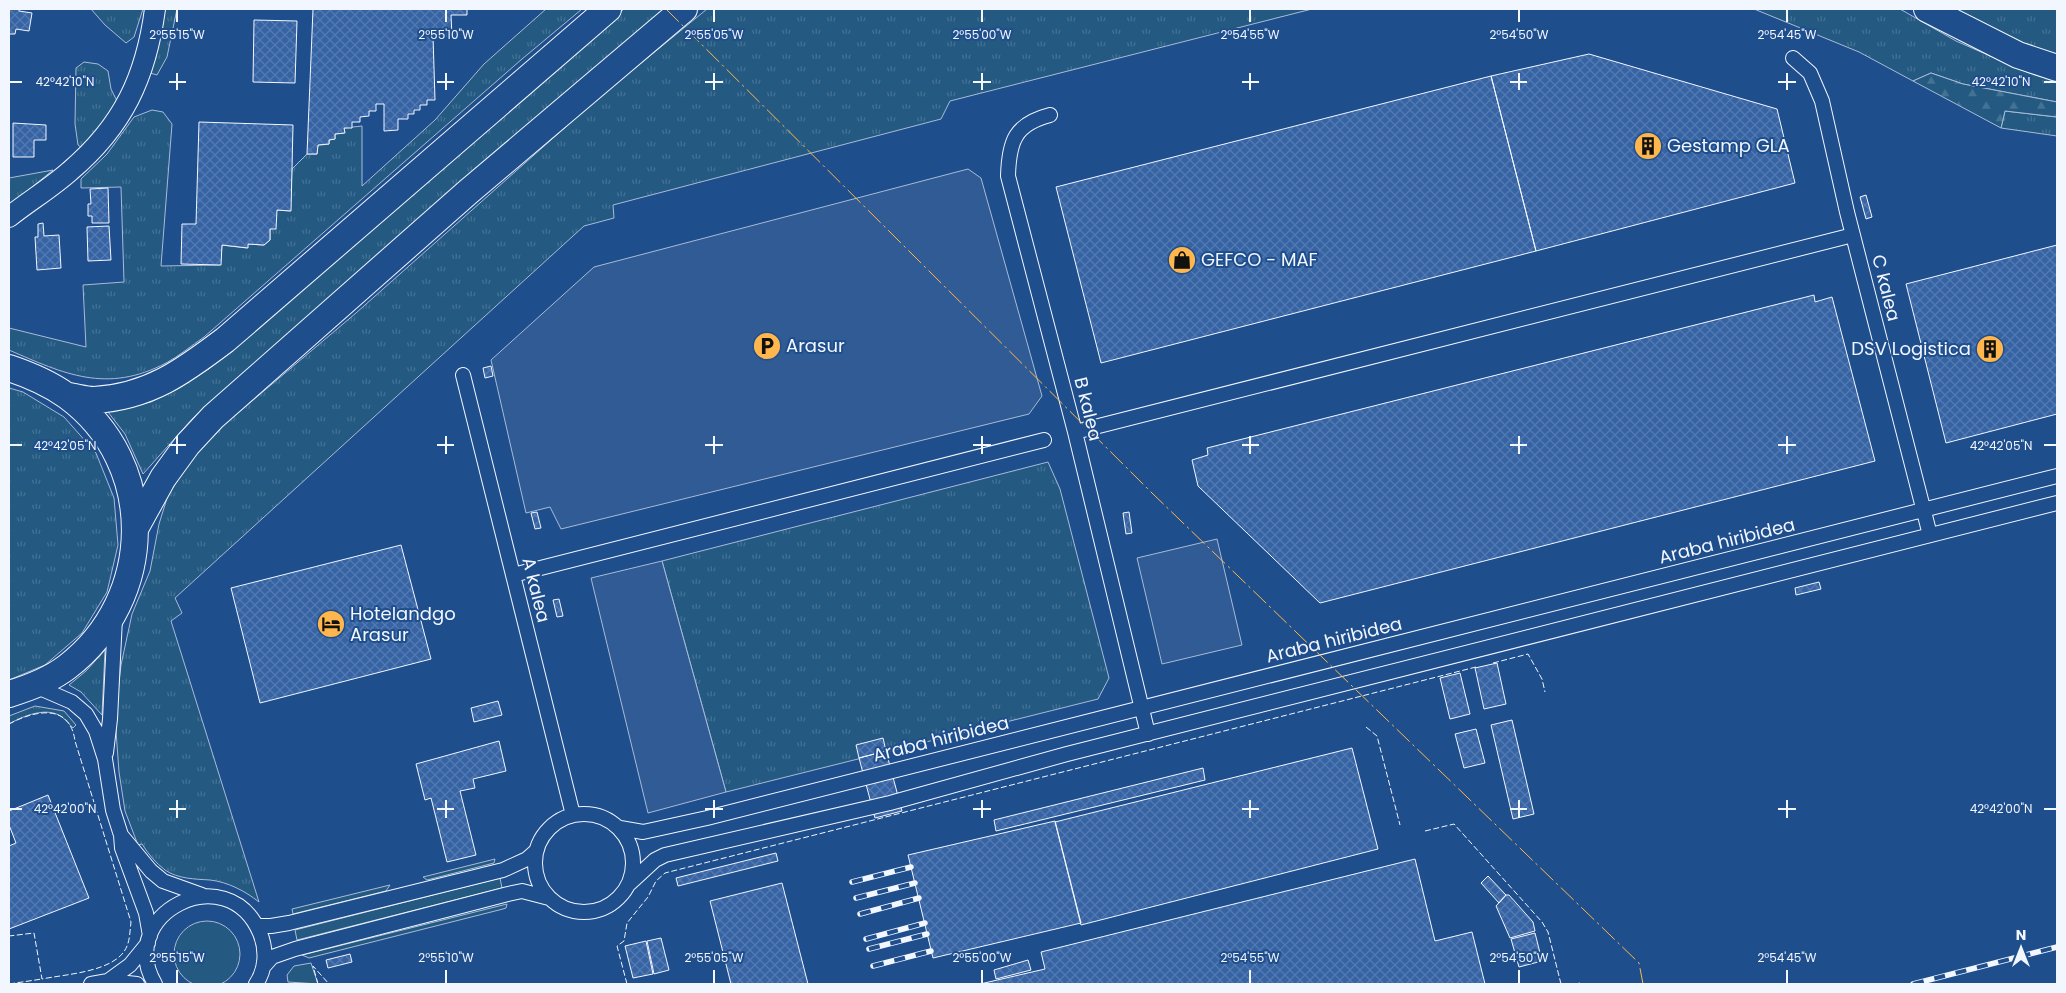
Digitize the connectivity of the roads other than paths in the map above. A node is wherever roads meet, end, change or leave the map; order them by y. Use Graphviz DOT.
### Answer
graph roads {
  1 [pos="155,9"];
  2 [pos="608,9"];
  3 [pos="684,9"];
  4 [pos="1927,9"];
  5 [pos="1793,58"];
  6 [pos="2057,68"];
  7 [pos="1050,115"];
  8 [pos="9,217"];
  9 [pos="1853,235"];
  10 [pos="9,368"];
  11 [pos="463,375"];
  12 [pos="68,396"];
  13 [pos="1076,432"];
  14 [pos="1044,440"];
  15 [pos="2057,476"];
  16 [pos="2057,503"];
  17 [pos="1924,510"];
  18 [pos="136,527"];
  19 [pos="1930,535"];
  20 [pos="513,575"];
  21 [pos="115,613"];
  22 [pos="35,686"];
  23 [pos="9,694"];
  24 [pos="1141,708"];
  25 [pos="1148,734"];
  26 [pos="105,759"];
  27 [pos="573,815"];
  28 [pos="620,828"];
  29 [pos="121,834"];
  30 [pos="536,851"];
  31 [pos="630,883"];
  32 [pos="206,896"];
  33 [pos="549,898"];
  34 [pos="257,926"];
  35 [pos="149,940"];
  36 [pos="261,978"];
  37 [pos="108,981"];
  38 [pos="91,984"];
  39 [pos="137,984"];
  40 [pos="155,984"];
  1 -- 8 [label="street"];
  2 -- 12 [label="highway"];
  3 -- 18 [label="highway"];
  4 -- 6 [label="highway"];
  5 -- 9 [label="street, C kalea"];
  7 -- 13 [label="street, B kalea"];
  9 -- 13 [label="street"];
  9 -- 17 [label="street, C kalea"];
  10 -- 12 [label="highway"];
  11 -- 20 [label="street, A kalea"];
  12 -- 18 [label="highway"];
  13 -- 24 [label="street, B kalea"];
  14 -- 20 [label="street"];
  15 -- 17 [label="street, Araba hiribidea"];
  16 -- 19 [label="street"];
  17 -- 19 [label="street, C kalea"];
  17 -- 24 [label="street, Araba hiribidea"];
  18 -- 21 [label="highway"];
  19 -- 25 [label="street"];
  20 -- 27 [label="street, A kalea"];
  21 -- 22 [label="highway"];
  21 -- 26 [label="street"];
  22 -- 23 [label="highway"];
  22 -- 26 [label="street"];
  24 -- 25 [label="street, B kalea"];
  24 -- 28 [label="street, Araba hiribidea"];
  25 -- 31 [label="street"];
  26 -- 29 [label="street"];
  27 -- 28 [label="street"];
  27 -- 30 [label="street"];
  28 -- 31 [label="street"];
  29 -- 32 [label="street"];
  29 -- 35 [label="street"];
  30 -- 33 [label="street"];
  30 -- 34 [label="street"];
  31 -- 33 [label="street"];
  32 -- 34 [label="street"];
  32 -- 35 [label="street"];
  33 -- 36 [label="street"];
  34 -- 36 [label="street"];
  35 -- 37 [label="street"];
  35 -- 40 [label="street"];
  37 -- 38 [label="street"];
  37 -- 39 [label="street"];
}
